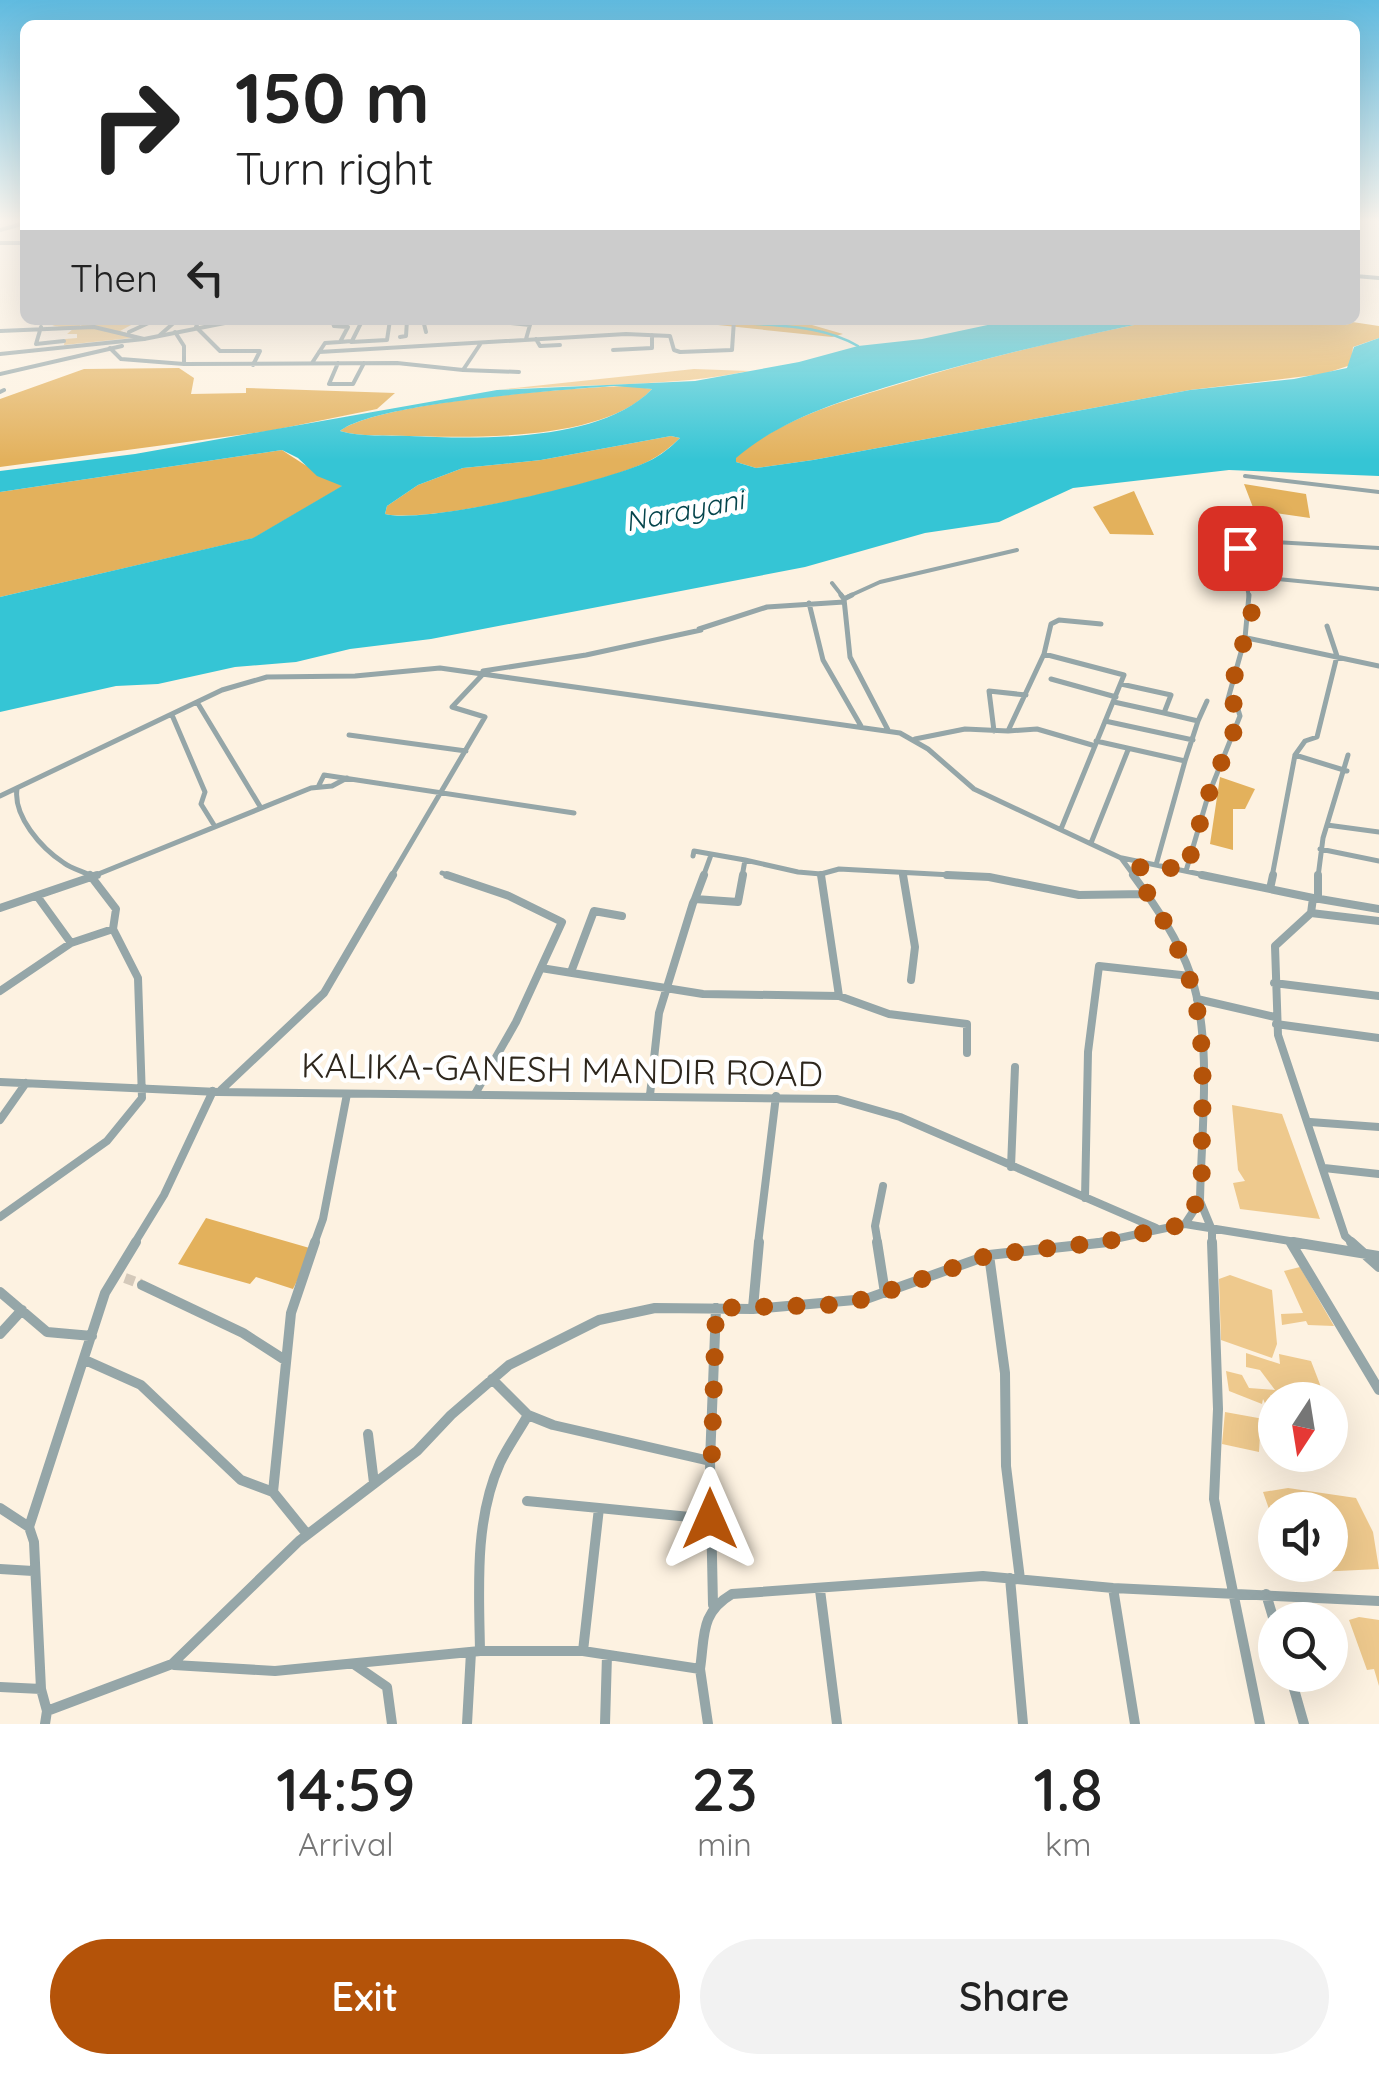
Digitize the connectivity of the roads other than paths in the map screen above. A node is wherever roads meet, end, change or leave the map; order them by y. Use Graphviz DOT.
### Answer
graph roads {
  1 [pos="144,325"];
  2 [pos="171,325"];
  3 [pos="198,325"];
  4 [pos="213,325"];
  5 [pos="342,325"];
  6 [pos="360,325"];
  7 [pos="391,325"];
  8 [pos="407,325"];
  9 [pos="424,325"];
  10 [pos="530,325"];
  11 [pos="733,325"];
  12 [pos="42,327"];
  13 [pos="50,327"];
  14 [pos="68,327"];
  15 [pos="197,328"];
  16 [pos="0,331"];
  17 [pos="129,332"];
  18 [pos="175,332"];
  19 [pos="426,332"];
  20 [pos="160,335"];
  21 [pos="652,335"];
  22 [pos="400,337"];
  23 [pos="535,338"];
  24 [pos="144,339"];
  25 [pos="526,339"];
  26 [pos="340,342"];
  27 [pos="351,342"];
  28 [pos="481,343"];
  29 [pos="63,344"];
  30 [pos="560,345"];
  31 [pos="110,348"];
  32 [pos="436,348"];
  33 [pos="613,350"];
  34 [pos="319,352"];
  35 [pos="377,352"];
  36 [pos="1,354"];
  37 [pos="0,362"];
  38 [pos="312,363"];
  39 [pos="338,363"];
  40 [pos="364,363"];
  41 [pos="372,363"];
  42 [pos="184,364"];
  43 [pos="253,365"];
  44 [pos="427,366"];
  45 [pos="463,370"];
  46 [pos="519,372"];
  47 [pos="0,374"];
  48 [pos="1245,476"];
  49 [pos="1379,492"];
  50 [pos="1379,548"];
  51 [pos="1016,550"];
  52 [pos="1248,576"];
  53 [pos="832,583"];
  54 [pos="1379,588"];
  55 [pos="844,601"];
  56 [pos="809,603"];
  57 [pos="1100,624"];
  58 [pos="1326,626"];
  59 [pos="1246,638"];
  60 [pos="1044,654"];
  61 [pos="1337,656"];
  62 [pos="1379,666"];
  63 [pos="482,672"];
  64 [pos="1052,679"];
  65 [pos="1121,684"];
  66 [pos="1026,695"];
  67 [pos="1115,700"];
  68 [pos="1207,701"];
  69 [pos="197,702"];
  70 [pos="1164,713"];
  71 [pos="172,714"];
  72 [pos="1105,721"];
  73 [pos="1198,721"];
  74 [pos="861,728"];
  75 [pos="888,731"];
  76 [pos="994,731"];
  77 [pos="1008,731"];
  78 [pos="349,735"];
  79 [pos="914,740"];
  80 [pos="1193,740"];
  81 [pos="1094,743"];
  82 [pos="1128,750"];
  83 [pos="466,751"];
  84 [pos="1296,755"];
  85 [pos="1348,755"];
  86 [pos="1185,761"];
  87 [pos="1347,771"];
  88 [pos="18,788"];
  89 [pos="444,793"];
  90 [pos="0,796"];
  91 [pos="261,808"];
  92 [pos="574,813"];
  93 [pos="214,825"];
  94 [pos="1326,825"];
  95 [pos="1061,829"];
  96 [pos="1379,832"];
  97 [pos="1091,843"];
  98 [pos="1320,849"];
  99 [pos="711,855"];
  100 [pos="692,856"];
  101 [pos="1121,858"];
  102 [pos="744,860"];
  103 [pos="1379,862"];
  104 [pos="1151,864"];
  105 [pos="1186,871"];
  106 [pos="1134,872"];
  107 [pos="442,873"];
  108 [pos="902,873"];
  109 [pos="821,874"];
  110 [pos="93,876"];
  111 [pos="1270,889"];
  112 [pos="1148,894"];
  113 [pos="36,896"];
  114 [pos="1315,898"];
  115 [pos="694,899"];
  116 [pos="0,908"];
  117 [pos="1379,909"];
  118 [pos="1311,914"];
  119 [pos="622,916"];
  120 [pos="1379,920"];
  121 [pos="112,929"];
  122 [pos="71,943"];
  123 [pos="542,968"];
  124 [pos="570,972"];
  125 [pos="1191,976"];
  126 [pos="912,980"];
  127 [pos="1274,983"];
  128 [pos="664,988"];
  129 [pos="0,991"];
  130 [pos="839,996"];
  131 [pos="1379,996"];
  132 [pos="1197,999"];
  133 [pos="1276,1020"];
  134 [pos="1379,1038"];
  135 [pos="968,1053"];
  136 [pos="1015,1067"];
  137 [pos="0,1082"];
  138 [pos="26,1083"];
  139 [pos="144,1089"];
  140 [pos="216,1091"];
  141 [pos="348,1094"];
  142 [pos="650,1094"];
  143 [pos="474,1095"];
  144 [pos="776,1096"];
  145 [pos="0,1120"];
  146 [pos="1310,1122"];
  147 [pos="1379,1127"];
  148 [pos="1011,1167"];
  149 [pos="1324,1168"];
  150 [pos="1379,1174"];
  151 [pos="883,1186"];
  152 [pos="1085,1198"];
  153 [pos="1200,1201"];
  154 [pos="0,1217"];
  155 [pos="1185,1224"];
  156 [pos="1158,1229"];
  157 [pos="1212,1230"];
  158 [pos="1345,1236"];
  159 [pos="1292,1244"];
  160 [pos="1338,1249"];
  161 [pos="1364,1253"];
  162 [pos="989,1255"];
  163 [pos="1379,1256"];
  164 [pos="1379,1267"];
  165 [pos="113,1278"];
  166 [pos="126,1278"];
  167 [pos="142,1285"];
  168 [pos="0,1292"];
  169 [pos="884,1293"];
  170 [pos="716,1308"];
  171 [pos="753,1309"];
  172 [pos="22,1310"];
  173 [pos="0,1334"];
  174 [pos="92,1336"];
  175 [pos="84,1360"];
  176 [pos="286,1361"];
  177 [pos="492,1380"];
  178 [pos="1379,1390"];
  179 [pos="528,1415"];
  180 [pos="368,1434"];
  181 [pos="710,1461"];
  182 [pos="374,1484"];
  183 [pos="273,1492"];
  184 [pos="527,1501"];
  185 [pos="0,1508"];
  186 [pos="599,1508"];
  187 [pos="710,1519"];
  188 [pos="29,1527"];
  189 [pos="307,1534"];
  190 [pos="0,1569"];
  191 [pos="32,1571"];
  192 [pos="1015,1579"];
  193 [pos="1113,1588"];
  194 [pos="820,1590"];
  195 [pos="1234,1591"];
  196 [pos="1266,1594"];
  197 [pos="1379,1601"];
  198 [pos="1268,1602"];
  199 [pos="712,1605"];
  200 [pos="583,1650"];
  201 [pos="476,1652"];
  202 [pos="606,1655"];
  203 [pos="172,1664"];
  204 [pos="355,1665"];
  205 [pos="700,1669"];
  206 [pos="0,1687"];
  207 [pos="41,1689"];
  208 [pos="1295,1692"];
  209 [pos="47,1710"];
  210 [pos="46,1724"];
  211 [pos="392,1724"];
  212 [pos="467,1724"];
  213 [pos="606,1724"];
  214 [pos="708,1724"];
  215 [pos="837,1724"];
  216 [pos="1023,1724"];
  217 [pos="1136,1724"];
  218 [pos="1260,1724"];
  219 [pos="1304,1724"];
  1 -- 17 [label="street"];
  2 -- 20 [label="street"];
  3 -- 15 [label="street"];
  4 -- 15 [label="street"];
  5 -- 26 [label="street"];
  6 -- 27 [label="street"];
  7 -- 27 [label="street"];
  8 -- 22 [label="street"];
  9 -- 19 [label="street"];
  10 -- 25 [label="street"];
  11 -- 21 [label="street"];
  12 -- 13 [label="street"];
  12 -- 16 [label="street"];
  12 -- 29 [label="street"];
  13 -- 14 [label="street"];
  14 -- 17 [label="street"];
  14 -- 29 [label="street"];
  15 -- 18 [label="street"];
  15 -- 43 [label="street"];
  17 -- 24 [label="street"];
  18 -- 20 [label="street"];
  18 -- 42 [label="street"];
  20 -- 24 [label="street"];
  21 -- 23 [label="street"];
  21 -- 33 [label="street"];
  23 -- 25 [label="street"];
  23 -- 30 [label="street"];
  24 -- 29 [label="street"];
  24 -- 31 [label="street"];
  25 -- 28 [label="street"];
  26 -- 27 [label="street"];
  26 -- 34 [label="street"];
  28 -- 32 [label="street"];
  28 -- 45 [label="street"];
  29 -- 36 [label="street"];
  31 -- 42 [label="street"];
  31 -- 47 [label="street"];
  32 -- 35 [label="street"];
  32 -- 44 [label="street"];
  34 -- 35 [label="street"];
  34 -- 38 [label="street"];
  35 -- 41 [label="street"];
  36 -- 37 [label="street"];
  38 -- 39 [label="street"];
  38 -- 43 [label="street"];
  39 -- 40 [label="street"];
  39 -- 40 [label="street"];
  40 -- 41 [label="street"];
  41 -- 44 [label="street"];
  42 -- 43 [label="street"];
  44 -- 45 [label="street"];
  45 -- 46 [label="street"];
  48 -- 49 [label="street"];
  50 -- 52 [label="street"];
  51 -- 55 [label="street"];
  52 -- 54 [label="street"];
  52 -- 59 [label="street"];
  53 -- 55 [label="street"];
  55 -- 56 [label="street"];
  55 -- 75 [label="street"];
  56 -- 63 [label="street"];
  56 -- 74 [label="street"];
  57 -- 60 [label="street"];
  58 -- 61 [label="street"];
  59 -- 61 [label="street"];
  59 -- 105 [label="street"];
  60 -- 65 [label="street"];
  60 -- 66 [label="street"];
  61 -- 62 [label="street"];
  61 -- 84 [label="street"];
  63 -- 69 [label="street"];
  63 -- 74 [label="street"];
  63 -- 83 [label="street"];
  64 -- 67 [label="street"];
  65 -- 67 [label="street"];
  65 -- 70 [label="street"];
  66 -- 76 [label="street"];
  66 -- 77 [label="street"];
  67 -- 70 [label="street"];
  67 -- 72 [label="street"];
  68 -- 73 [label="street"];
  69 -- 71 [label="street"];
  69 -- 91 [label="street"];
  70 -- 73 [label="street"];
  71 -- 88 [label="street"];
  71 -- 93 [label="street"];
  72 -- 80 [label="street"];
  72 -- 81 [label="street"];
  73 -- 80 [label="street"];
  74 -- 75 [label="street"];
  75 -- 79 [label="street"];
  76 -- 77 [label="street"];
  76 -- 79 [label="street"];
  77 -- 81 [label="street"];
  78 -- 83 [label="street"];
  79 -- 95 [label="street"];
  80 -- 86 [label="street"];
  81 -- 82 [label="street"];
  81 -- 95 [label="street"];
  82 -- 86 [label="street"];
  82 -- 97 [label="street"];
  83 -- 89 [label="street"];
  84 -- 87 [label="street"];
  84 -- 111 [label="street"];
  85 -- 87 [label="street"];
  86 -- 104 [label="street"];
  87 -- 94 [label="street"];
  88 -- 90 [label="street"];
  88 -- 110 [label="street"];
  89 -- 91 [label="street"];
  89 -- 92 [label="street"];
  89 -- 140 [label="street"];
  91 -- 93 [label="street"];
  93 -- 110 [label="street"];
  94 -- 96 [label="street"];
  94 -- 98 [label="street"];
  95 -- 97 [label="street"];
  97 -- 101 [label="street"];
  98 -- 103 [label="street"];
  98 -- 114 [label="street"];
  99 -- 100 [label="street"];
  99 -- 102 [label="street"];
  99 -- 115 [label="street"];
  101 -- 104 [label="street"];
  101 -- 106 [label="street"];
  102 -- 109 [label="street"];
  102 -- 115 [label="street"];
  104 -- 105 [label="street"];
  104 -- 106 [label="street"];
  105 -- 111 [label="street"];
  106 -- 112 [label="street"];
  107 -- 123 [label="street"];
  108 -- 109 [label="street"];
  108 -- 112 [label="street"];
  108 -- 126 [label="street"];
  109 -- 130 [label="street"];
  110 -- 113 [label="street"];
  110 -- 121 [label="street"];
  111 -- 114 [label="street"];
  112 -- 125 [label="street"];
  113 -- 116 [label="street"];
  113 -- 122 [label="street"];
  114 -- 117 [label="street"];
  114 -- 118 [label="street"];
  115 -- 128 [label="street"];
  118 -- 120 [label="street"];
  118 -- 127 [label="street"];
  119 -- 124 [label="street"];
  121 -- 122 [label="street"];
  121 -- 139 [label="street"];
  122 -- 129 [label="street"];
  123 -- 124 [label="street"];
  123 -- 143 [label="street"];
  124 -- 128 [label="street"];
  125 -- 132 [label="street"];
  125 -- 152 [label="street"];
  127 -- 131 [label="street"];
  127 -- 133 [label="street"];
  128 -- 130 [label="street"];
  128 -- 142 [label="street"];
  130 -- 135 [label="street"];
  132 -- 133 [label="street"];
  132 -- 153 [label="street"];
  133 -- 134 [label="street"];
  133 -- 146 [label="street"];
  136 -- 148 [label="street"];
  137 -- 138 [label="street, KALIKA-GANESH MANDIR ROAD"];
  138 -- 139 [label="street, KALIKA-GANESH MANDIR ROAD"];
  138 -- 145 [label="street"];
  139 -- 140 [label="street, KALIKA-GANESH MANDIR ROAD"];
  139 -- 154 [label="street"];
  140 -- 141 [label="street, KALIKA-GANESH MANDIR ROAD"];
  140 -- 165 [label="street"];
  141 -- 143 [label="street, KALIKA-GANESH MANDIR ROAD"];
  141 -- 176 [label="street"];
  142 -- 143 [label="street, KALIKA-GANESH MANDIR ROAD"];
  142 -- 144 [label="street, KALIKA-GANESH MANDIR ROAD"];
  144 -- 148 [label="street, KALIKA-GANESH MANDIR ROAD"];
  144 -- 171 [label="street"];
  146 -- 147 [label="street"];
  146 -- 149 [label="street"];
  148 -- 152 [label="street, KALIKA-GANESH MANDIR ROAD"];
  149 -- 150 [label="street"];
  149 -- 158 [label="street"];
  151 -- 169 [label="street"];
  152 -- 156 [label="street, KALIKA-GANESH MANDIR ROAD"];
  153 -- 155 [label="street"];
  153 -- 157 [label="street"];
  155 -- 156 [label="street"];
  155 -- 157 [label="street"];
  156 -- 162 [label="street"];
  157 -- 159 [label="street"];
  157 -- 195 [label="street"];
  158 -- 160 [label="street"];
  158 -- 161 [label="street"];
  159 -- 160 [label="street"];
  159 -- 178 [label="street"];
  160 -- 161 [label="street"];
  161 -- 163 [label="street"];
  161 -- 164 [label="street"];
  162 -- 169 [label="street"];
  162 -- 192 [label="street"];
  165 -- 166 [label="street"];
  165 -- 174 [label="street"];
  167 -- 176 [label="street"];
  168 -- 172 [label="street"];
  169 -- 171 [label="street"];
  170 -- 171 [label="street"];
  170 -- 177 [label="street"];
  170 -- 181 [label="street"];
  172 -- 173 [label="street"];
  172 -- 174 [label="street"];
  174 -- 175 [label="street"];
  175 -- 183 [label="street"];
  175 -- 188 [label="street"];
  176 -- 183 [label="street"];
  177 -- 179 [label="street"];
  177 -- 182 [label="street"];
  179 -- 181 [label="street"];
  179 -- 201 [label="street"];
  180 -- 182 [label="street"];
  181 -- 187 [label="street"];
  182 -- 189 [label="street"];
  183 -- 189 [label="street"];
  184 -- 186 [label="street"];
  185 -- 188 [label="street"];
  186 -- 187 [label="street"];
  186 -- 200 [label="street"];
  187 -- 199 [label="street"];
  188 -- 191 [label="street"];
  189 -- 203 [label="street"];
  190 -- 191 [label="street"];
  191 -- 207 [label="street"];
  192 -- 193 [label="street"];
  192 -- 194 [label="street"];
  192 -- 216 [label="street"];
  193 -- 195 [label="street"];
  193 -- 217 [label="street"];
  194 -- 199 [label="street"];
  194 -- 215 [label="street"];
  195 -- 196 [label="street"];
  195 -- 218 [label="street"];
  196 -- 197 [label="street"];
  196 -- 198 [label="street"];
  199 -- 205 [label="street"];
  200 -- 201 [label="street"];
  200 -- 202 [label="street"];
  201 -- 204 [label="street"];
  201 -- 212 [label="street"];
  202 -- 205 [label="street"];
  202 -- 213 [label="street"];
  203 -- 204 [label="street"];
  203 -- 209 [label="street"];
  204 -- 211 [label="street"];
  205 -- 214 [label="street"];
  206 -- 207 [label="street"];
  207 -- 209 [label="street"];
  208 -- 219 [label="street"];
  209 -- 210 [label="street"];
}
